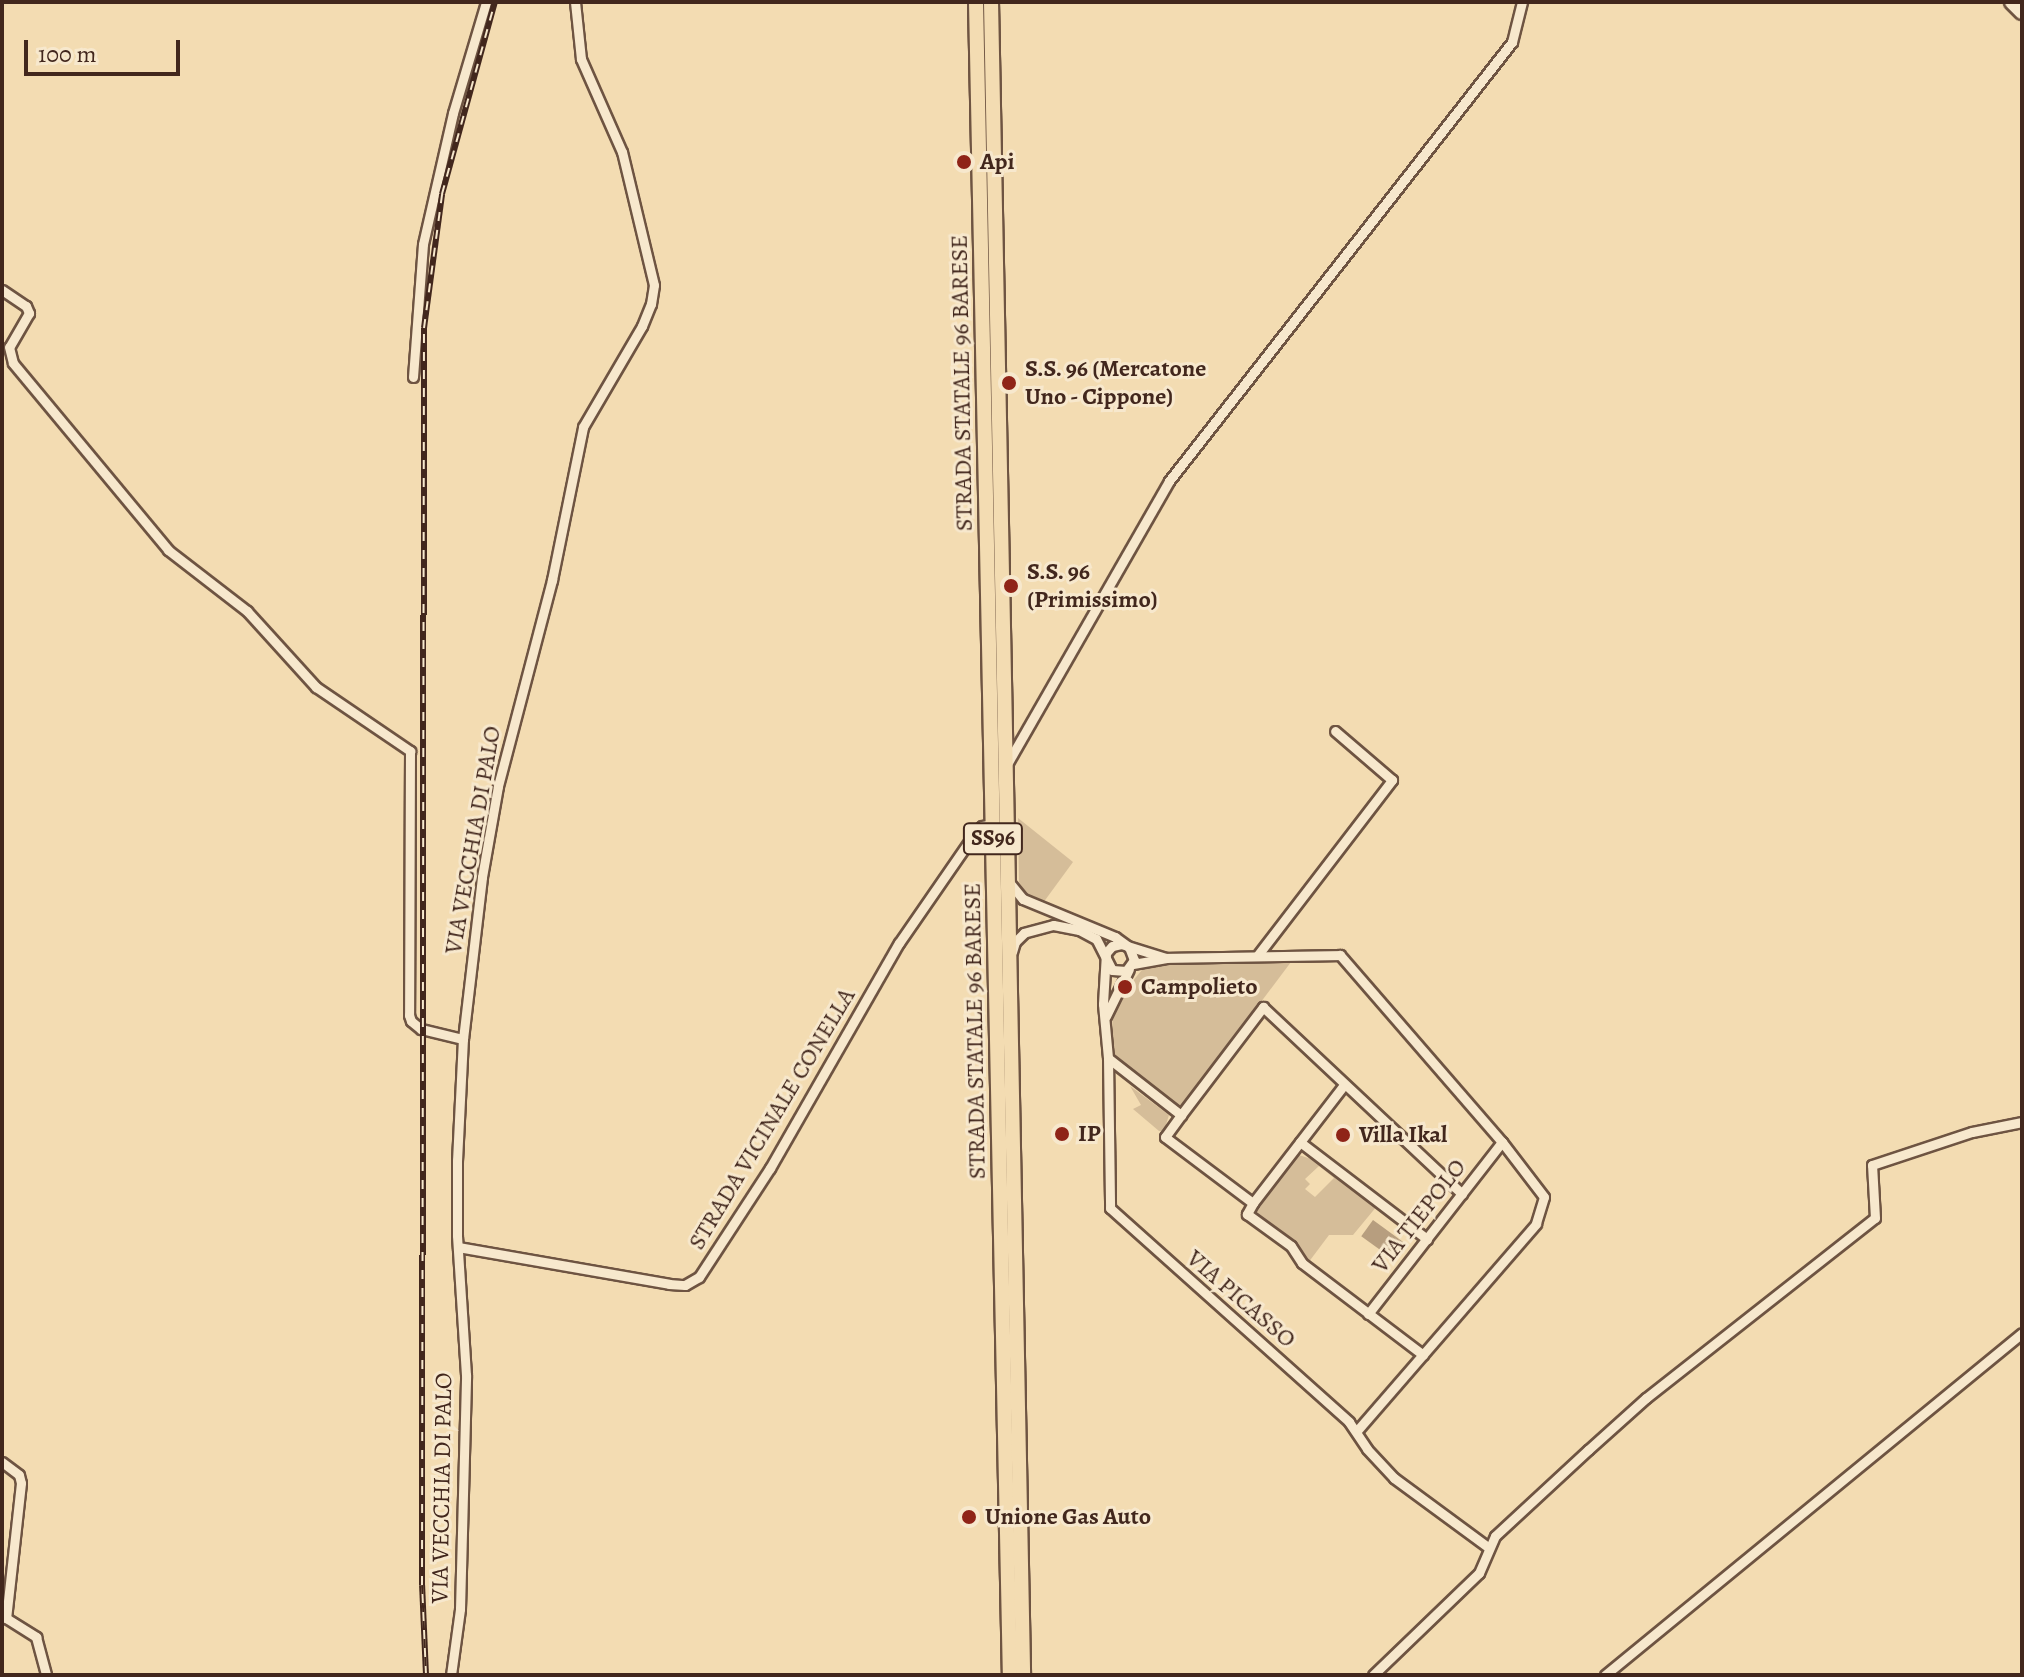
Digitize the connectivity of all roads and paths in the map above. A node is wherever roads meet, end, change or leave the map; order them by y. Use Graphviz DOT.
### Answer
graph roads {
  1 [pos="486,2"];
  2 [pos="575,2"];
  3 [pos="976,2"];
  4 [pos="991,2"];
  5 [pos="1522,2"];
  6 [pos="2012,2"];
  7 [pos="2022,12"];
  8 [pos="2,290"];
  9 [pos="413,377"];
  10 [pos="1335,731"];
  11 [pos="1005,767"];
  12 [pos="993,824"];
  13 [pos="1006,872"];
  14 [pos="1125,945"];
  15 [pos="1257,956"];
  16 [pos="1106,958"];
  17 [pos="1166,958"];
  18 [pos="1009,963"];
  19 [pos="1132,966"];
  20 [pos="1106,1016"];
  21 [pos="463,1039"];
  22 [pos="1108,1058"];
  23 [pos="1344,1085"];
  24 [pos="1181,1115"];
  25 [pos="2022,1122"];
  26 [pos="1300,1142"];
  27 [pos="1502,1142"];
  28 [pos="1462,1194"];
  29 [pos="1253,1203"];
  30 [pos="1427,1239"];
  31 [pos="458,1247"];
  32 [pos="1368,1314"];
  33 [pos="2022,1333"];
  34 [pos="1423,1355"];
  35 [pos="1357,1431"];
  36 [pos="2,1462"];
  37 [pos="1488,1547"];
  38 [pos="46,1675"];
  39 [pos="451,1675"];
  40 [pos="1010,1675"];
  41 [pos="1023,1675"];
  42 [pos="1373,1675"];
  43 [pos="1605,1675"];
  1 -- 9 [label="street"];
  2 -- 21 [label="street, VIA VECCHIA DI PALO"];
  3 -- 12 [label="main road, STRADA STATALE 96 BARESE / SS96"];
  4 -- 11 [label="main road, STRADA STATALE 96 BARESE / SS96"];
  5 -- 11 [label="street"];
  6 -- 7 [label="main road"];
  8 -- 21 [label="street"];
  10 -- 15 [label="street"];
  11 -- 13 [label="main road, STRADA STATALE 96 BARESE / SS96"];
  12 -- 31 [label="street, STRADA VICINALE CONELLA"];
  12 -- 40 [label="main road, STRADA STATALE 96 BARESE / SS96"];
  13 -- 14 [label="street"];
  13 -- 18 [label="main road, STRADA STATALE 96 BARESE / SS96"];
  14 -- 16 [label="street"];
  14 -- 17 [label="street"];
  14 -- 19 [label="street"];
  15 -- 17 [label="street"];
  15 -- 27 [label="street"];
  16 -- 18 [label="street"];
  16 -- 19 [label="street"];
  16 -- 20 [label="street, VIA PICASSO"];
  17 -- 19 [label="street"];
  18 -- 41 [label="main road, STRADA STATALE 96 BARESE / SS96"];
  19 -- 20 [label="street"];
  20 -- 22 [label="street, VIA PICASSO"];
  21 -- 31 [label="street, VIA VECCHIA DI PALO"];
  22 -- 24 [label="street"];
  22 -- 35 [label="street, VIA PICASSO"];
  23 -- 24 [label="street"];
  23 -- 26 [label="street"];
  23 -- 28 [label="street"];
  24 -- 29 [label="street"];
  25 -- 37 [label="street"];
  26 -- 29 [label="street"];
  26 -- 30 [label="street"];
  27 -- 28 [label="street, VIA TIEPOLO"];
  27 -- 34 [label="street"];
  28 -- 30 [label="street, VIA TIEPOLO"];
  29 -- 32 [label="street"];
  30 -- 32 [label="street, VIA TIEPOLO"];
  31 -- 39 [label="street, VIA VECCHIA DI PALO"];
  32 -- 34 [label="street"];
  33 -- 43 [label="street"];
  34 -- 35 [label="street"];
  35 -- 37 [label="street, VIA PICASSO"];
  36 -- 38 [label="street"];
  37 -- 42 [label="street"];
}
